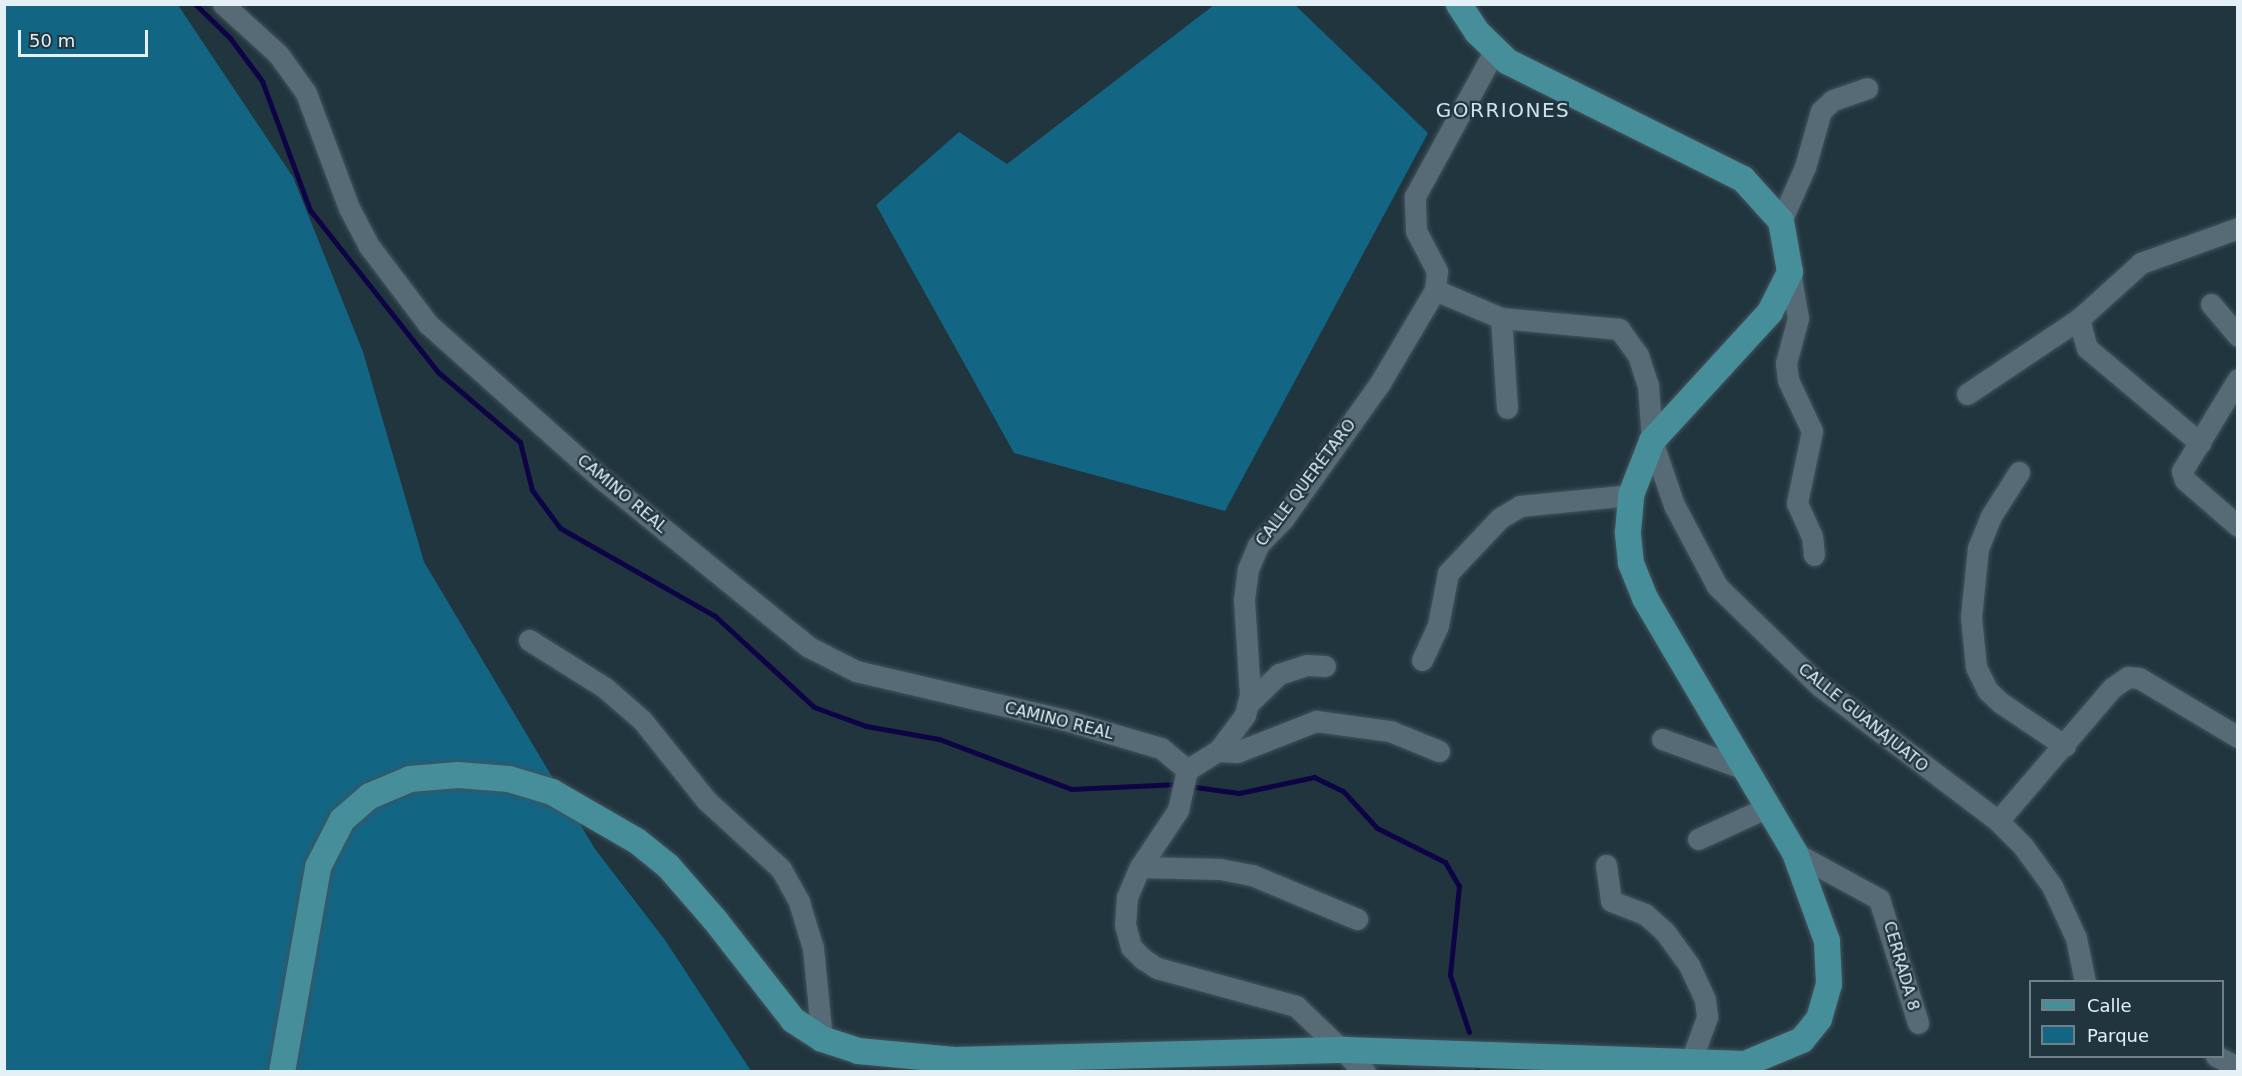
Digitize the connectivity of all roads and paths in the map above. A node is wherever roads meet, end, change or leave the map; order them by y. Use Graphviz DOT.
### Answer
graph roads {
  1 [pos="223,4"];
  2 [pos="1459,4"];
  3 [pos="1495,50"];
  4 [pos="1867,88"];
  5 [pos="1781,220"];
  6 [pos="2238,228"];
  7 [pos="1790,272"];
  8 [pos="1435,290"];
  9 [pos="2211,304"];
  10 [pos="1501,318"];
  11 [pos="2079,319"];
  12 [pos="2237,335"];
  13 [pos="2238,379"];
  14 [pos="1967,394"];
  15 [pos="1507,408"];
  16 [pos="1652,441"];
  17 [pos="2200,443"];
  18 [pos="2019,472"];
  19 [pos="1630,495"];
  20 [pos="2238,526"];
  21 [pos="1814,555"];
  22 [pos="529,640"];
  23 [pos="1422,660"];
  24 [pos="1325,666"];
  25 [pos="1248,705"];
  26 [pos="2238,737"];
  27 [pos="1662,739"];
  28 [pos="2065,746"];
  29 [pos="1218,751"];
  30 [pos="1439,752"];
  31 [pos="1744,769"];
  32 [pos="1187,770"];
  33 [pos="1768,807"];
  34 [pos="1998,821"];
  35 [pos="1698,839"];
  36 [pos="1795,853"];
  37 [pos="1606,865"];
  38 [pos="1140,867"];
  39 [pos="1357,919"];
  40 [pos="2085,980"];
  41 [pos="1918,1023"];
  42 [pos="822,1039"];
  43 [pos="1347,1050"];
  44 [pos="2220,1058"];
  45 [pos="1690,1064"];
  46 [pos="2238,1066"];
  47 [pos="1749,1068"];
  48 [pos="282,1071"];
  49 [pos="1365,1071"];
  1 -- 32 [label="street, CAMINO REAL"];
  2 -- 3 [label="main road"];
  3 -- 5 [label="main road"];
  3 -- 8 [label="street"];
  4 -- 5 [label="street"];
  5 -- 7 [label="main road"];
  6 -- 11 [label="street"];
  7 -- 16 [label="main road"];
  7 -- 21 [label="street"];
  8 -- 10 [label="street"];
  8 -- 25 [label="street, CALLE QUERÉTARO"];
  9 -- 12 [label="street"];
  10 -- 15 [label="street"];
  10 -- 16 [label="street"];
  11 -- 14 [label="street"];
  11 -- 17 [label="street"];
  13 -- 17 [label="street"];
  16 -- 19 [label="main road"];
  16 -- 34 [label="street, CALLE GUANAJUATO"];
  17 -- 20 [label="street"];
  18 -- 28 [label="street"];
  19 -- 23 [label="street"];
  19 -- 31 [label="main road"];
  22 -- 42 [label="street"];
  24 -- 25 [label="street"];
  25 -- 29 [label="street"];
  26 -- 28 [label="street"];
  27 -- 31 [label="street"];
  28 -- 34 [label="street"];
  29 -- 30 [label="street"];
  29 -- 32 [label="street"];
  31 -- 33 [label="main road"];
  32 -- 38 [label="street"];
  33 -- 35 [label="street"];
  33 -- 36 [label="main road"];
  34 -- 40 [label="street, CALLE GUANAJUATO"];
  36 -- 41 [label="street, CERRADA 8"];
  36 -- 47 [label="main road"];
  37 -- 45 [label="street"];
  38 -- 39 [label="street"];
  38 -- 43 [label="street"];
  42 -- 43 [label="main road"];
  42 -- 48 [label="main road"];
  43 -- 45 [label="main road"];
  43 -- 49 [label="street"];
  44 -- 46 [label="street"];
  45 -- 47 [label="main road"];
}
